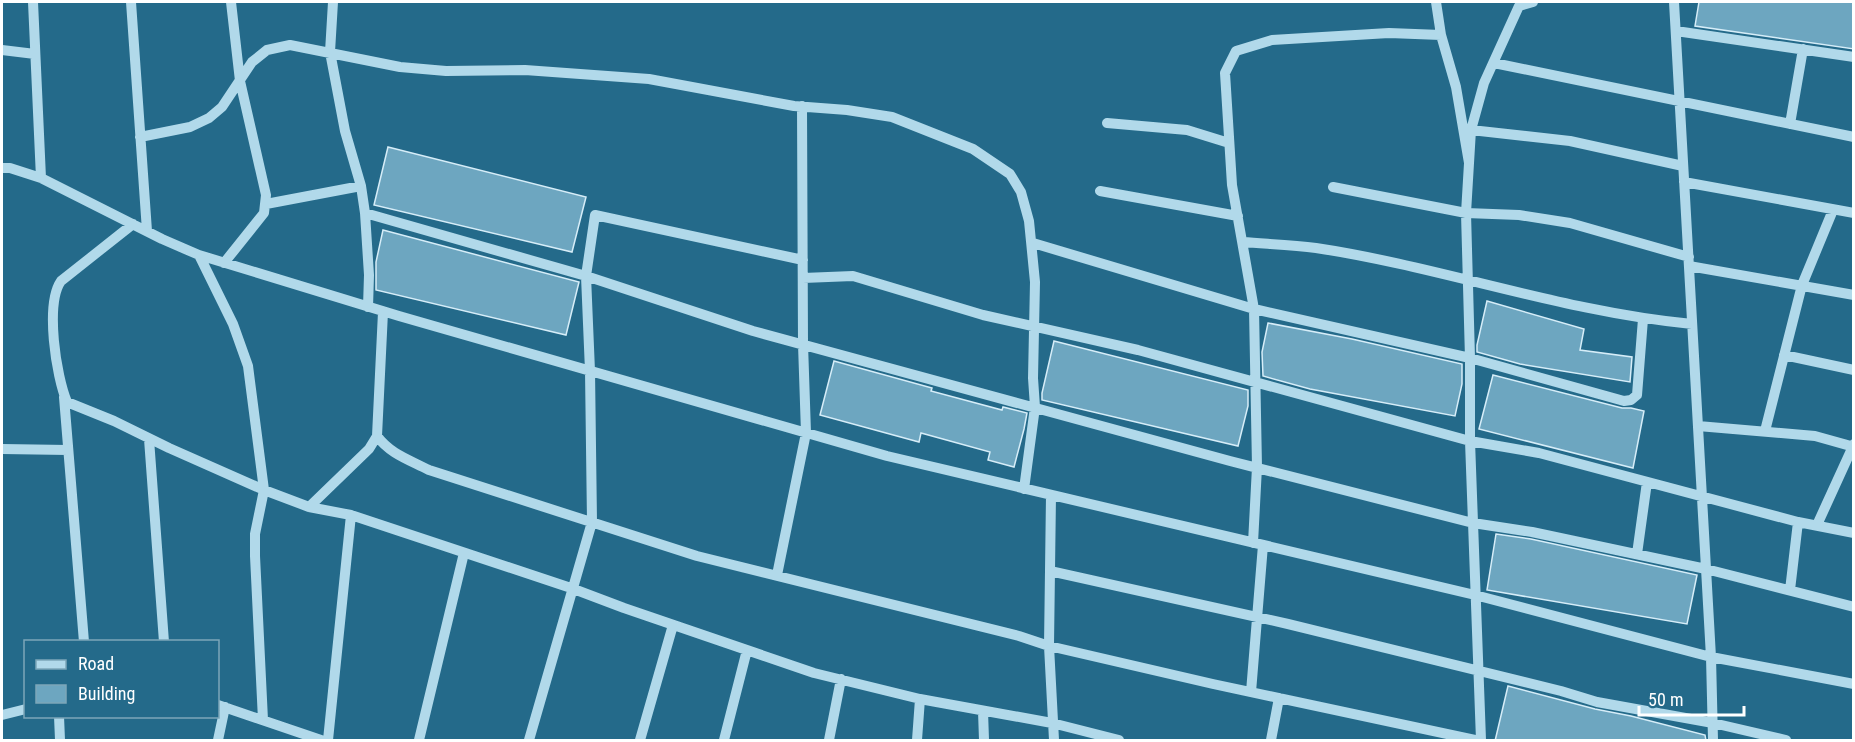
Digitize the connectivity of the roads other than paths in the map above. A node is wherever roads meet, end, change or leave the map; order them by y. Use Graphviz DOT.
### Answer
graph roads {
  1 [pos="33,2"];
  2 [pos="131,2"];
  3 [pos="231,2"];
  4 [pos="333,2"];
  5 [pos="1436,2"];
  6 [pos="1533,2"];
  7 [pos="1674,2"];
  8 [pos="1676,31"];
  9 [pos="1441,35"];
  10 [pos="1803,49"];
  11 [pos="2,50"];
  12 [pos="330,52"];
  13 [pos="35,54"];
  14 [pos="1854,57"];
  15 [pos="1494,63"];
  16 [pos="240,81"];
  17 [pos="1680,102"];
  18 [pos="802,106"];
  19 [pos="1107,123"];
  20 [pos="1790,124"];
  21 [pos="1471,130"];
  22 [pos="140,137"];
  23 [pos="1854,137"];
  24 [pos="1229,142"];
  25 [pos="1469,163"];
  26 [pos="1683,165"];
  27 [pos="2,168"];
  28 [pos="41,178"];
  29 [pos="1684,182"];
  30 [pos="361,186"];
  31 [pos="1333,187"];
  32 [pos="1100,191"];
  33 [pos="266,204"];
  34 [pos="1833,210"];
  35 [pos="365,213"];
  36 [pos="1466,213"];
  37 [pos="1854,213"];
  38 [pos="1238,216"];
  39 [pos="133,224"];
  40 [pos="147,231"];
  41 [pos="1243,242"];
  42 [pos="1032,243"];
  43 [pos="199,255"];
  44 [pos="803,260"];
  45 [pos="1689,261"];
  46 [pos="224,263"];
  47 [pos="586,276"];
  48 [pos="803,278"];
  49 [pos="1468,281"];
  50 [pos="1802,285"];
  51 [pos="1854,295"];
  52 [pos="368,307"];
  53 [pos="1254,309"];
  54 [pos="383,312"];
  55 [pos="1642,319"];
  56 [pos="1692,324"];
  57 [pos="1034,327"];
  58 [pos="803,344"];
  59 [pos="1784,356"];
  60 [pos="1470,358"];
  61 [pos="1854,370"];
  62 [pos="590,372"];
  63 [pos="1255,383"];
  64 [pos="64,395"];
  65 [pos="1035,407"];
  66 [pos="1698,426"];
  67 [pos="1765,432"];
  68 [pos="806,433"];
  69 [pos="377,436"];
  70 [pos="149,439"];
  71 [pos="1470,441"];
  72 [pos="1853,446"];
  73 [pos="2,449"];
  74 [pos="68,450"];
  75 [pos="1257,468"];
  76 [pos="1647,482"];
  77 [pos="1024,489"];
  78 [pos="264,490"];
  79 [pos="1051,495"];
  80 [pos="1702,496"];
  81 [pos="309,507"];
  82 [pos="351,515"];
  83 [pos="592,522"];
  84 [pos="1798,522"];
  85 [pos="1473,523"];
  86 [pos="1816,525"];
  87 [pos="1854,533"];
  88 [pos="1258,544"];
  89 [pos="464,554"];
  90 [pos="1637,554"];
  91 [pos="1706,568"];
  92 [pos="1050,571"];
  93 [pos="777,575"];
  94 [pos="572,588"];
  95 [pos="1790,590"];
  96 [pos="1475,595"];
  97 [pos="1854,607"];
  98 [pos="1256,617"];
  99 [pos="673,625"];
  100 [pos="84,640"];
  101 [pos="165,640"];
  102 [pos="1049,646"];
  103 [pos="747,650"];
  104 [pos="1712,657"];
  105 [pos="1479,672"];
  106 [pos="841,679"];
  107 [pos="1854,684"];
  108 [pos="1251,692"];
  109 [pos="1279,698"];
  110 [pos="920,699"];
  111 [pos="221,706"];
  112 [pos="24,710"];
  113 [pos="983,711"];
  114 [pos="2,715"];
  115 [pos="58,718"];
  116 [pos="263,720"];
  117 [pos="1052,723"];
  118 [pos="1713,723"];
  119 [pos="60,741"];
  120 [pos="218,741"];
  121 [pos="321,741"];
  122 [pos="328,741"];
  123 [pos="419,741"];
  124 [pos="529,741"];
  125 [pos="640,741"];
  126 [pos="724,741"];
  127 [pos="829,741"];
  128 [pos="917,741"];
  129 [pos="984,741"];
  130 [pos="1054,741"];
  131 [pos="1119,741"];
  132 [pos="1271,741"];
  133 [pos="1475,741"];
  134 [pos="1481,741"];
  135 [pos="1713,741"];
  136 [pos="1786,741"];
  1 -- 13 [label="street"];
  2 -- 22 [label="street"];
  3 -- 16 [label="street"];
  4 -- 12 [label="street"];
  5 -- 9 [label="street"];
  6 -- 15 [label="street"];
  7 -- 8 [label="street"];
  8 -- 10 [label="street"];
  8 -- 17 [label="street"];
  9 -- 24 [label="street"];
  9 -- 25 [label="street"];
  10 -- 14 [label="street"];
  10 -- 20 [label="street"];
  11 -- 13 [label="street"];
  12 -- 16 [label="street"];
  12 -- 18 [label="street"];
  12 -- 30 [label="street"];
  13 -- 28 [label="street"];
  15 -- 17 [label="street"];
  15 -- 21 [label="street"];
  16 -- 22 [label="street"];
  16 -- 33 [label="street"];
  17 -- 20 [label="street"];
  17 -- 26 [label="street"];
  18 -- 42 [label="street"];
  18 -- 44 [label="street"];
  19 -- 24 [label="street"];
  20 -- 23 [label="street"];
  21 -- 25 [label="street"];
  21 -- 26 [label="street"];
  22 -- 40 [label="street"];
  24 -- 38 [label="street"];
  25 -- 36 [label="street"];
  26 -- 29 [label="street"];
  27 -- 28 [label="street"];
  28 -- 39 [label="street"];
  29 -- 34 [label="street"];
  29 -- 45 [label="street"];
  30 -- 33 [label="street"];
  30 -- 35 [label="street"];
  31 -- 36 [label="street"];
  32 -- 38 [label="street"];
  33 -- 46 [label="street"];
  34 -- 37 [label="street"];
  34 -- 50 [label="street"];
  35 -- 47 [label="street"];
  35 -- 52 [label="street"];
  36 -- 45 [label="street"];
  36 -- 49 [label="street"];
  38 -- 41 [label="street"];
  39 -- 40 [label="street"];
  39 -- 64 [label="street"];
  40 -- 43 [label="street"];
  41 -- 49 [label="street"];
  41 -- 53 [label="street"];
  42 -- 53 [label="street"];
  42 -- 57 [label="street"];
  43 -- 46 [label="street"];
  43 -- 78 [label="street"];
  44 -- 47 [label="street"];
  44 -- 48 [label="street"];
  45 -- 50 [label="street"];
  45 -- 56 [label="street"];
  46 -- 52 [label="street"];
  47 -- 58 [label="street"];
  47 -- 62 [label="street"];
  48 -- 57 [label="street"];
  48 -- 58 [label="street"];
  49 -- 55 [label="street"];
  49 -- 60 [label="street"];
  50 -- 51 [label="street"];
  50 -- 59 [label="street"];
  52 -- 54 [label="street"];
  53 -- 60 [label="street"];
  53 -- 63 [label="street"];
  54 -- 62 [label="street"];
  54 -- 69 [label="street"];
  55 -- 56 [label="street"];
  55 -- 60 [label="street"];
  56 -- 66 [label="street"];
  57 -- 63 [label="street"];
  57 -- 65 [label="street"];
  58 -- 65 [label="street"];
  58 -- 68 [label="street"];
  59 -- 61 [label="street"];
  59 -- 67 [label="street"];
  60 -- 71 [label="street"];
  62 -- 68 [label="street"];
  62 -- 83 [label="street"];
  63 -- 71 [label="street"];
  63 -- 75 [label="street"];
  64 -- 70 [label="street"];
  64 -- 74 [label="street"];
  65 -- 75 [label="street"];
  65 -- 77 [label="street"];
  66 -- 67 [label="street"];
  66 -- 80 [label="street"];
  67 -- 72 [label="street"];
  68 -- 77 [label="street"];
  68 -- 93 [label="street"];
  69 -- 81 [label="street"];
  69 -- 83 [label="street"];
  70 -- 78 [label="street"];
  70 -- 101 [label="street"];
  71 -- 76 [label="street"];
  71 -- 85 [label="street"];
  72 -- 86 [label="street"];
  73 -- 74 [label="street"];
  74 -- 100 [label="street"];
  75 -- 85 [label="street"];
  75 -- 88 [label="street"];
  76 -- 80 [label="street"];
  76 -- 90 [label="street"];
  77 -- 79 [label="street"];
  78 -- 81 [label="street"];
  78 -- 116 [label="street"];
  79 -- 88 [label="street"];
  79 -- 92 [label="street"];
  80 -- 84 [label="street"];
  80 -- 91 [label="street"];
  81 -- 82 [label="street"];
  82 -- 89 [label="street"];
  82 -- 122 [label="street"];
  83 -- 93 [label="street"];
  83 -- 94 [label="street"];
  84 -- 86 [label="street"];
  84 -- 95 [label="street"];
  85 -- 90 [label="street"];
  85 -- 96 [label="street"];
  86 -- 87 [label="street"];
  88 -- 96 [label="street"];
  88 -- 98 [label="street"];
  89 -- 94 [label="street"];
  89 -- 123 [label="street"];
  90 -- 91 [label="street"];
  91 -- 95 [label="street"];
  91 -- 104 [label="street"];
  92 -- 98 [label="street"];
  92 -- 102 [label="street"];
  93 -- 102 [label="street"];
  94 -- 99 [label="street"];
  94 -- 124 [label="street"];
  95 -- 97 [label="street"];
  96 -- 104 [label="street"];
  96 -- 105 [label="street"];
  98 -- 105 [label="street"];
  98 -- 108 [label="street"];
  99 -- 103 [label="street"];
  99 -- 125 [label="street"];
  102 -- 108 [label="street"];
  102 -- 117 [label="street"];
  103 -- 106 [label="street"];
  103 -- 126 [label="street"];
  104 -- 107 [label="street"];
  104 -- 118 [label="street"];
  105 -- 118 [label="street"];
  105 -- 134 [label="street"];
  106 -- 110 [label="street"];
  106 -- 127 [label="street"];
  108 -- 109 [label="street"];
  109 -- 132 [label="street"];
  109 -- 133 [label="street"];
  110 -- 113 [label="street"];
  110 -- 128 [label="street"];
  111 -- 116 [label="street"];
  111 -- 120 [label="street"];
  112 -- 114 [label="street"];
  113 -- 117 [label="street"];
  113 -- 129 [label="street"];
  115 -- 119 [label="street"];
  116 -- 121 [label="street"];
  117 -- 130 [label="street"];
  117 -- 131 [label="street"];
  118 -- 135 [label="street"];
  118 -- 136 [label="street"];
}
